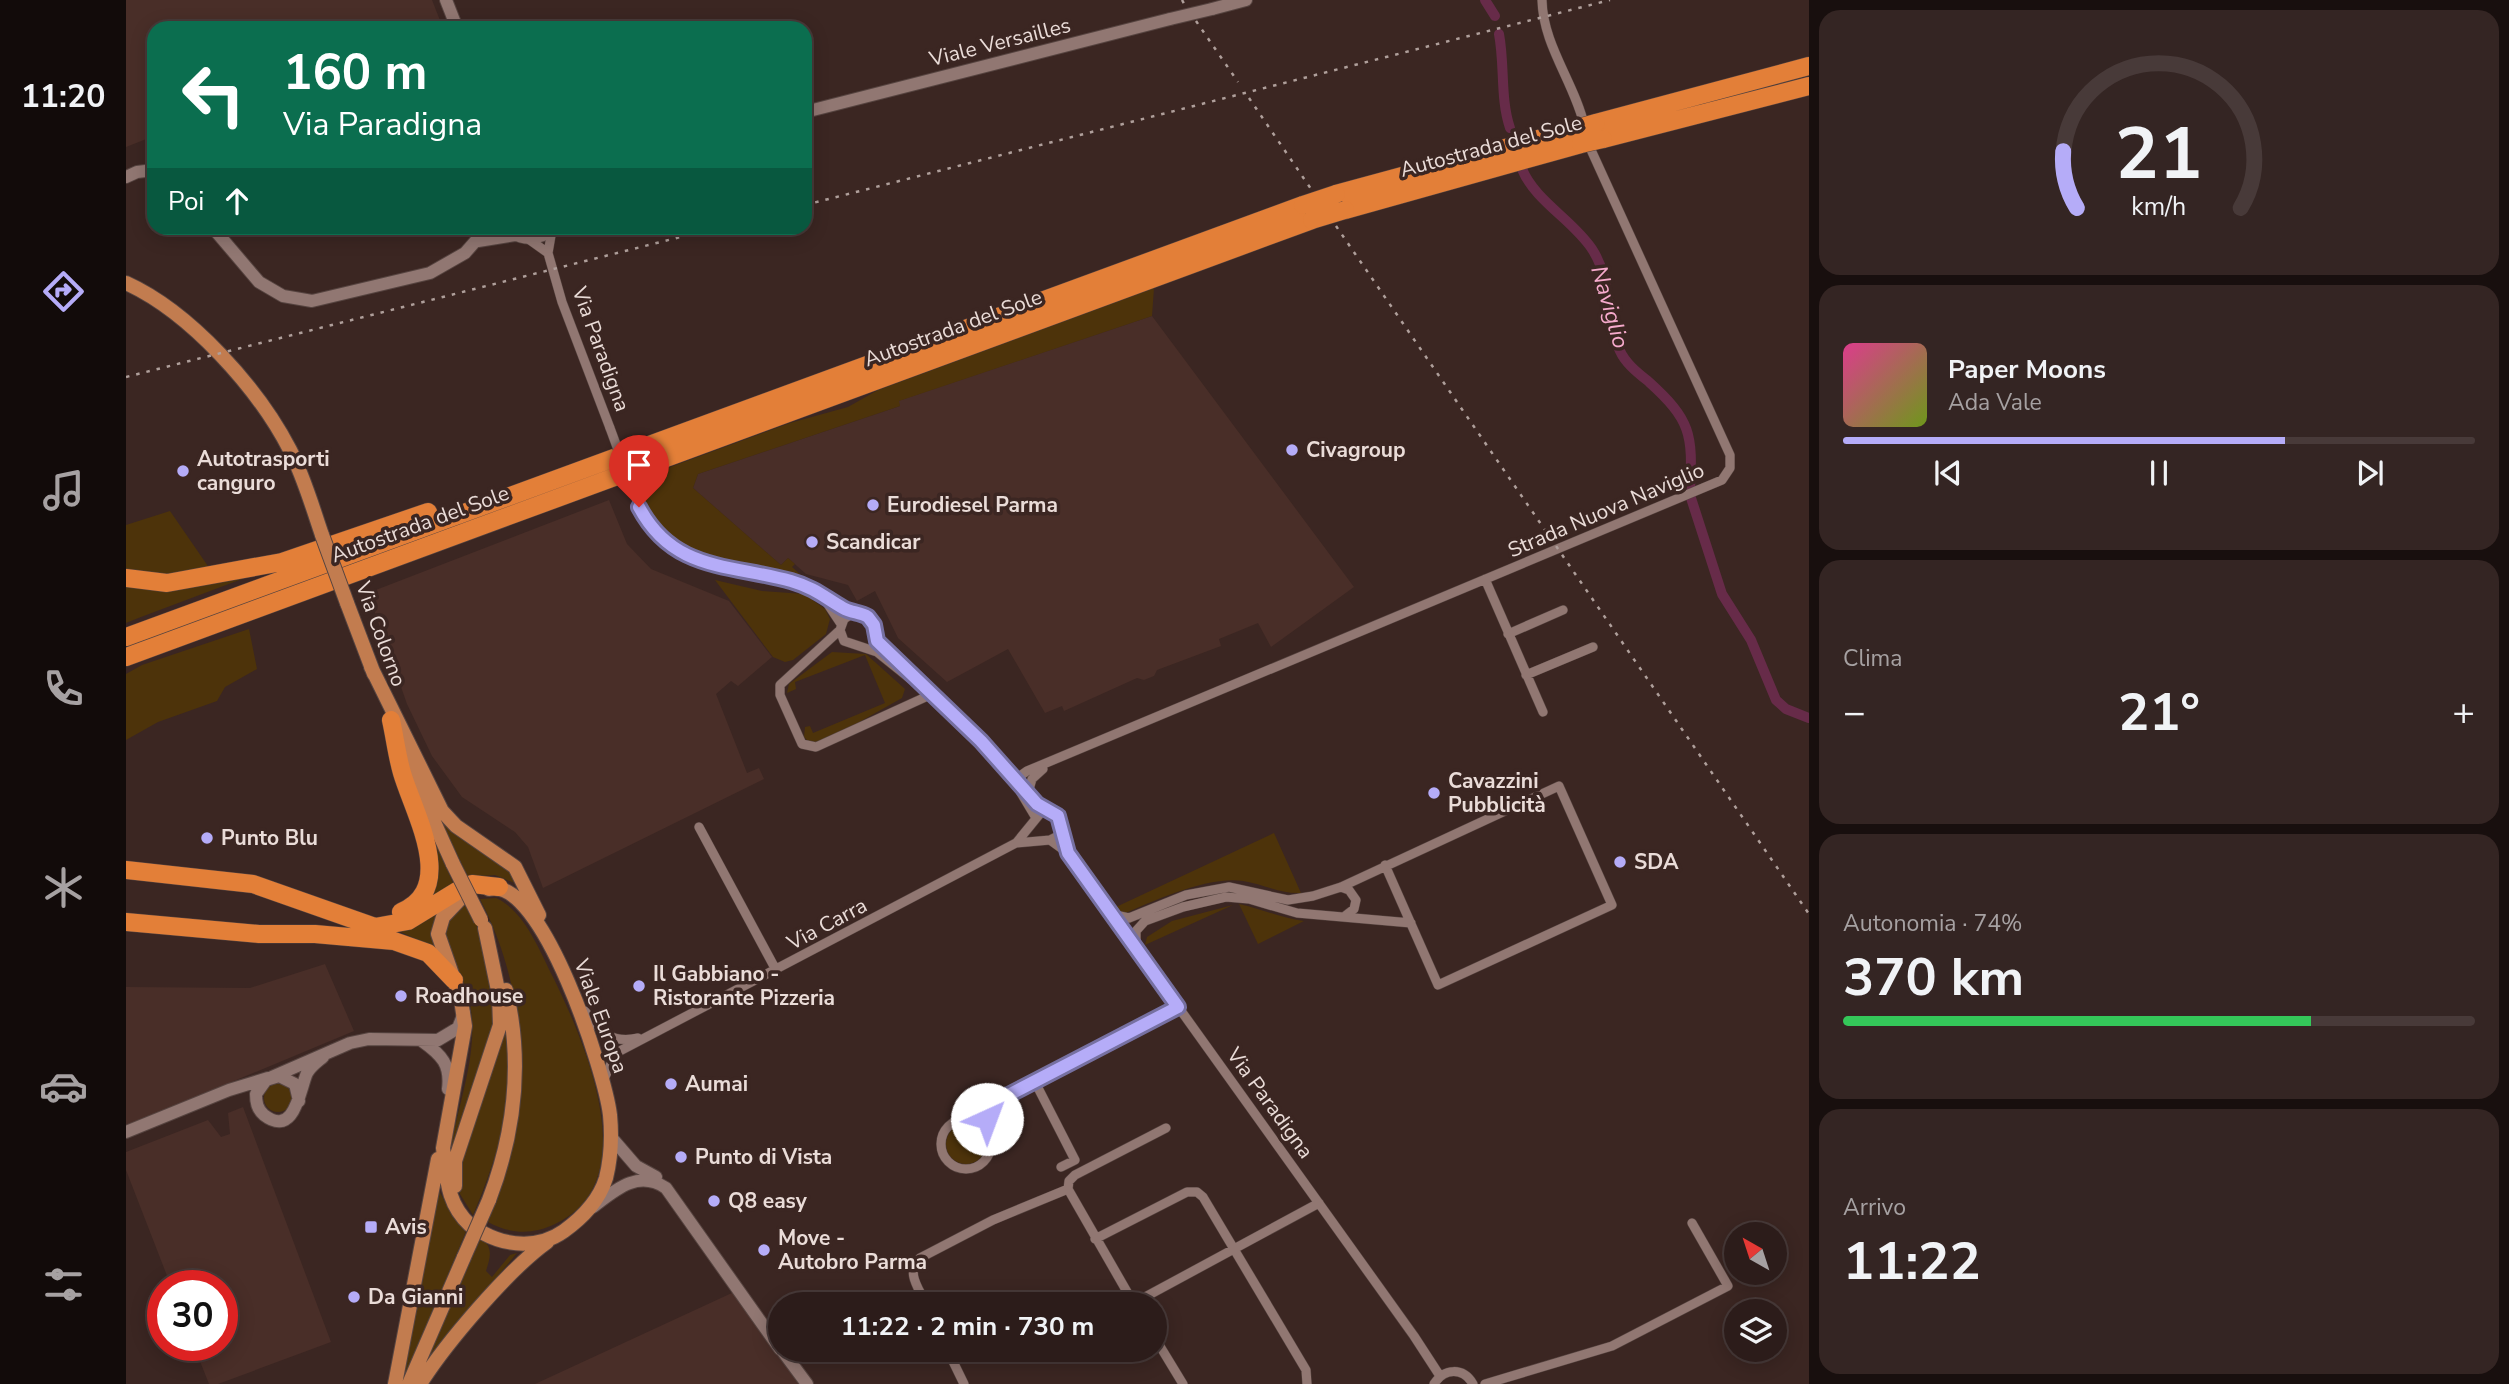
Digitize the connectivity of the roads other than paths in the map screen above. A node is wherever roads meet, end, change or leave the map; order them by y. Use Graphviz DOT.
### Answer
graph roads {
  1 [pos="446,0"];
  2 [pos="1246,0"];
  3 [pos="1542,0"];
  4 [pos="454,21"];
  5 [pos="1809,66"];
  6 [pos="1809,86"];
  7 [pos="812,110"];
  8 [pos="1599,131"];
  9 [pos="147,171"];
  10 [pos="126,177"];
  11 [pos="1308,212"];
  12 [pos="219,235"];
  13 [pos="482,235"];
  14 [pos="510,235"];
  15 [pos="518,235"];
  16 [pos="523,235"];
  17 [pos="542,235"];
  18 [pos="552,235"];
  19 [pos="478,241"];
  20 [pos="548,253"];
  21 [pos="126,275"];
  22 [pos="132,286"];
  23 [pos="506,496"];
  24 [pos="126,578"];
  25 [pos="1485,579"];
  26 [pos="810,588"];
  27 [pos="1563,610"];
  28 [pos="853,613"];
  29 [pos="841,627"];
  30 [pos="874,631"];
  31 [pos="1508,634"];
  32 [pos="126,637"];
  33 [pos="157,646"];
  34 [pos="860,646"];
  35 [pos="1592,647"];
  36 [pos="126,657"];
  37 [pos="371,667"];
  38 [pos="126,668"];
  39 [pos="1526,675"];
  40 [pos="929,694"];
  41 [pos="1543,712"];
  42 [pos="391,720"];
  43 [pos="1062,757"];
  44 [pos="1014,780"];
  45 [pos="1028,793"];
  46 [pos="1047,812"];
  47 [pos="1035,820"];
  48 [pos="699,827"];
  49 [pos="1060,833"];
  50 [pos="1045,839"];
  51 [pos="1016,844"];
  52 [pos="1068,853"];
  53 [pos="1385,865"];
  54 [pos="126,870"];
  55 [pos="499,887"];
  56 [pos="1340,887"];
  57 [pos="466,891"];
  58 [pos="329,912"];
  59 [pos="1111,914"];
  60 [pos="1343,917"];
  61 [pos="126,922"];
  62 [pos="1411,923"];
  63 [pos="483,924"];
  64 [pos="1138,951"];
  65 [pos="557,958"];
  66 [pos="776,970"];
  67 [pos="454,980"];
  68 [pos="572,990"];
  69 [pos="1178,1007"];
  70 [pos="464,1013"];
  71 [pos="654,1034"];
  72 [pos="422,1041"];
  73 [pos="330,1051"];
  74 [pos="270,1077"];
  75 [pos="603,1081"];
  76 [pos="1035,1082"];
  77 [pos="216,1098"];
  78 [pos="998,1100"];
  79 [pos="299,1101"];
  80 [pos="257,1105"];
  81 [pos="955,1122"];
  82 [pos="1166,1128"];
  83 [pos="126,1132"];
  84 [pos="988,1134"];
  85 [pos="611,1137"];
  86 [pos="444,1141"];
  87 [pos="1060,1167"];
  88 [pos="1068,1189"];
  89 [pos="1319,1203"];
  90 [pos="585,1214"];
  91 [pos="1692,1223"];
  92 [pos="483,1233"];
  93 [pos="554,1237"];
  94 [pos="1096,1239"];
  95 [pos="1234,1248"];
  96 [pos="920,1292"];
  97 [pos="1127,1292"];
  98 [pos="1154,1292"];
  99 [pos="768,1319"];
  100 [pos="768,1331"];
  101 [pos="1167,1358"];
  102 [pos="791,1362"];
  103 [pos="799,1362"];
  104 [pos="953,1362"];
  105 [pos="1308,1380"];
  106 [pos="1437,1380"];
  107 [pos="395,1384"];
  108 [pos="409,1384"];
  109 [pos="421,1384"];
  110 [pos="807,1384"];
  111 [pos="814,1384"];
  112 [pos="964,1384"];
  113 [pos="1183,1384"];
  114 [pos="1473,1384"];
  115 [pos="1485,1384"];
  1 -- 4 [label="street"];
  2 -- 7 [label="street, Viale Versailles, bridge"];
  3 -- 25 [label="street, Strada Nuova Naviglio"];
  5 -- 8 [label="highway, Autostrada del Sole"];
  6 -- 8 [label="highway, Autostrada del Sole"];
  8 -- 11 [label="highway, Autostrada del Sole, bridge"];
  9 -- 10 [label="street"];
  11 -- 23 [label="highway, Autostrada del Sole"];
  11 -- 33 [label="highway, Autostrada del Sole"];
  12 -- 19 [label="street"];
  13 -- 19 [label="street"];
  14 -- 19 [label="street"];
  15 -- 20 [label="street"];
  16 -- 17 [label="street, Via Paradigna"];
  18 -- 20 [label="street, Via Paradigna"];
  20 -- 26 [label="street, Via Paradigna, bridge"];
  21 -- 22 [label="main road, Via Colorno"];
  22 -- 37 [label="main road, Via Colorno, bridge"];
  23 -- 24 [label="highway"];
  23 -- 32 [label="highway, Autostrada del Sole"];
  25 -- 31 [label="street"];
  25 -- 43 [label="street, Strada Nuova Naviglio"];
  26 -- 28 [label="street, Via Paradigna"];
  26 -- 29 [label="street, Via Paradigna"];
  27 -- 31 [label="street"];
  28 -- 29 [label="street"];
  28 -- 30 [label="street, Via Paradigna"];
  29 -- 34 [label="street, Via Paradigna"];
  29 -- 40 [label="street"];
  30 -- 34 [label="street"];
  30 -- 40 [label="street, Via Paradigna"];
  31 -- 39 [label="street"];
  33 -- 36 [label="highway, Autostrada del Sole"];
  33 -- 38 [label="highway"];
  34 -- 40 [label="street, Via Paradigna"];
  35 -- 39 [label="street"];
  37 -- 42 [label="main road, Via Colorno"];
  37 -- 65 [label="main road"];
  39 -- 41 [label="street"];
  40 -- 44 [label="street, Via Paradigna"];
  42 -- 58 [label="highway"];
  42 -- 63 [label="main road, Via Colorno, bridge"];
  43 -- 44 [label="street, Strada Nuova Naviglio"];
  43 -- 45 [label="street, Strada Nuova Naviglio"];
  44 -- 45 [label="street"];
  44 -- 47 [label="street"];
  45 -- 46 [label="street"];
  46 -- 47 [label="street"];
  46 -- 49 [label="street"];
  47 -- 50 [label="street"];
  47 -- 51 [label="street, Via Carra"];
  48 -- 66 [label="street"];
  49 -- 50 [label="street"];
  49 -- 52 [label="street"];
  50 -- 51 [label="street, Via Carra"];
  50 -- 52 [label="street"];
  51 -- 66 [label="street, Via Carra"];
  52 -- 59 [label="street, Via Paradigna"];
  53 -- 56 [label="street"];
  53 -- 62 [label="street"];
  53 -- 62 [label="street"];
  54 -- 58 [label="highway"];
  55 -- 57 [label="highway"];
  55 -- 65 [label="main road, Viale Europa"];
  56 -- 59 [label="street"];
  56 -- 60 [label="street"];
  57 -- 58 [label="highway"];
  57 -- 67 [label="main road"];
  59 -- 64 [label="street, Via Paradigna"];
  60 -- 62 [label="street"];
  60 -- 64 [label="street"];
  61 -- 67 [label="highway"];
  63 -- 86 [label="main road"];
  63 -- 108 [label="main road, bridge"];
  64 -- 69 [label="street, Via Paradigna"];
  65 -- 68 [label="main road, Viale Europa"];
  66 -- 71 [label="street, Via Carra"];
  67 -- 70 [label="main road"];
  68 -- 71 [label="street, Via Carra"];
  68 -- 75 [label="main road, Viale Europa"];
  69 -- 76 [label="street"];
  69 -- 89 [label="street, Via Paradigna"];
  70 -- 72 [label="street"];
  70 -- 86 [label="main road"];
  71 -- 75 [label="street, Via Carra"];
  72 -- 73 [label="street"];
  72 -- 86 [label="street"];
  73 -- 74 [label="street"];
  73 -- 79 [label="street"];
  74 -- 77 [label="street"];
  74 -- 79 [label="street"];
  74 -- 80 [label="street"];
  75 -- 85 [label="main road, Viale Europa"];
  76 -- 78 [label="street"];
  76 -- 87 [label="street"];
  77 -- 80 [label="street"];
  77 -- 83 [label="street"];
  78 -- 81 [label="street"];
  78 -- 84 [label="street"];
  79 -- 80 [label="street"];
  81 -- 84 [label="street"];
  81 -- 84 [label="street"];
  82 -- 88 [label="street"];
  85 -- 90 [label="main road, Viale Europa"];
  85 -- 99 [label="street"];
  86 -- 107 [label="main road"];
  88 -- 94 [label="street"];
  88 -- 96 [label="street"];
  89 -- 95 [label="street"];
  89 -- 106 [label="street, Via Paradigna"];
  90 -- 93 [label="main road, Viale Europa"];
  90 -- 100 [label="street"];
  91 -- 115 [label="street"];
  92 -- 93 [label="main road, Viale Europa"];
  93 -- 109 [label="main road"];
  94 -- 95 [label="street"];
  94 -- 97 [label="street"];
  95 -- 98 [label="street"];
  95 -- 105 [label="street"];
  101 -- 113 [label="street"];
  102 -- 110 [label="street"];
  103 -- 111 [label="street"];
  104 -- 112 [label="street"];
  106 -- 114 [label="street, Via Paradigna"];
}
